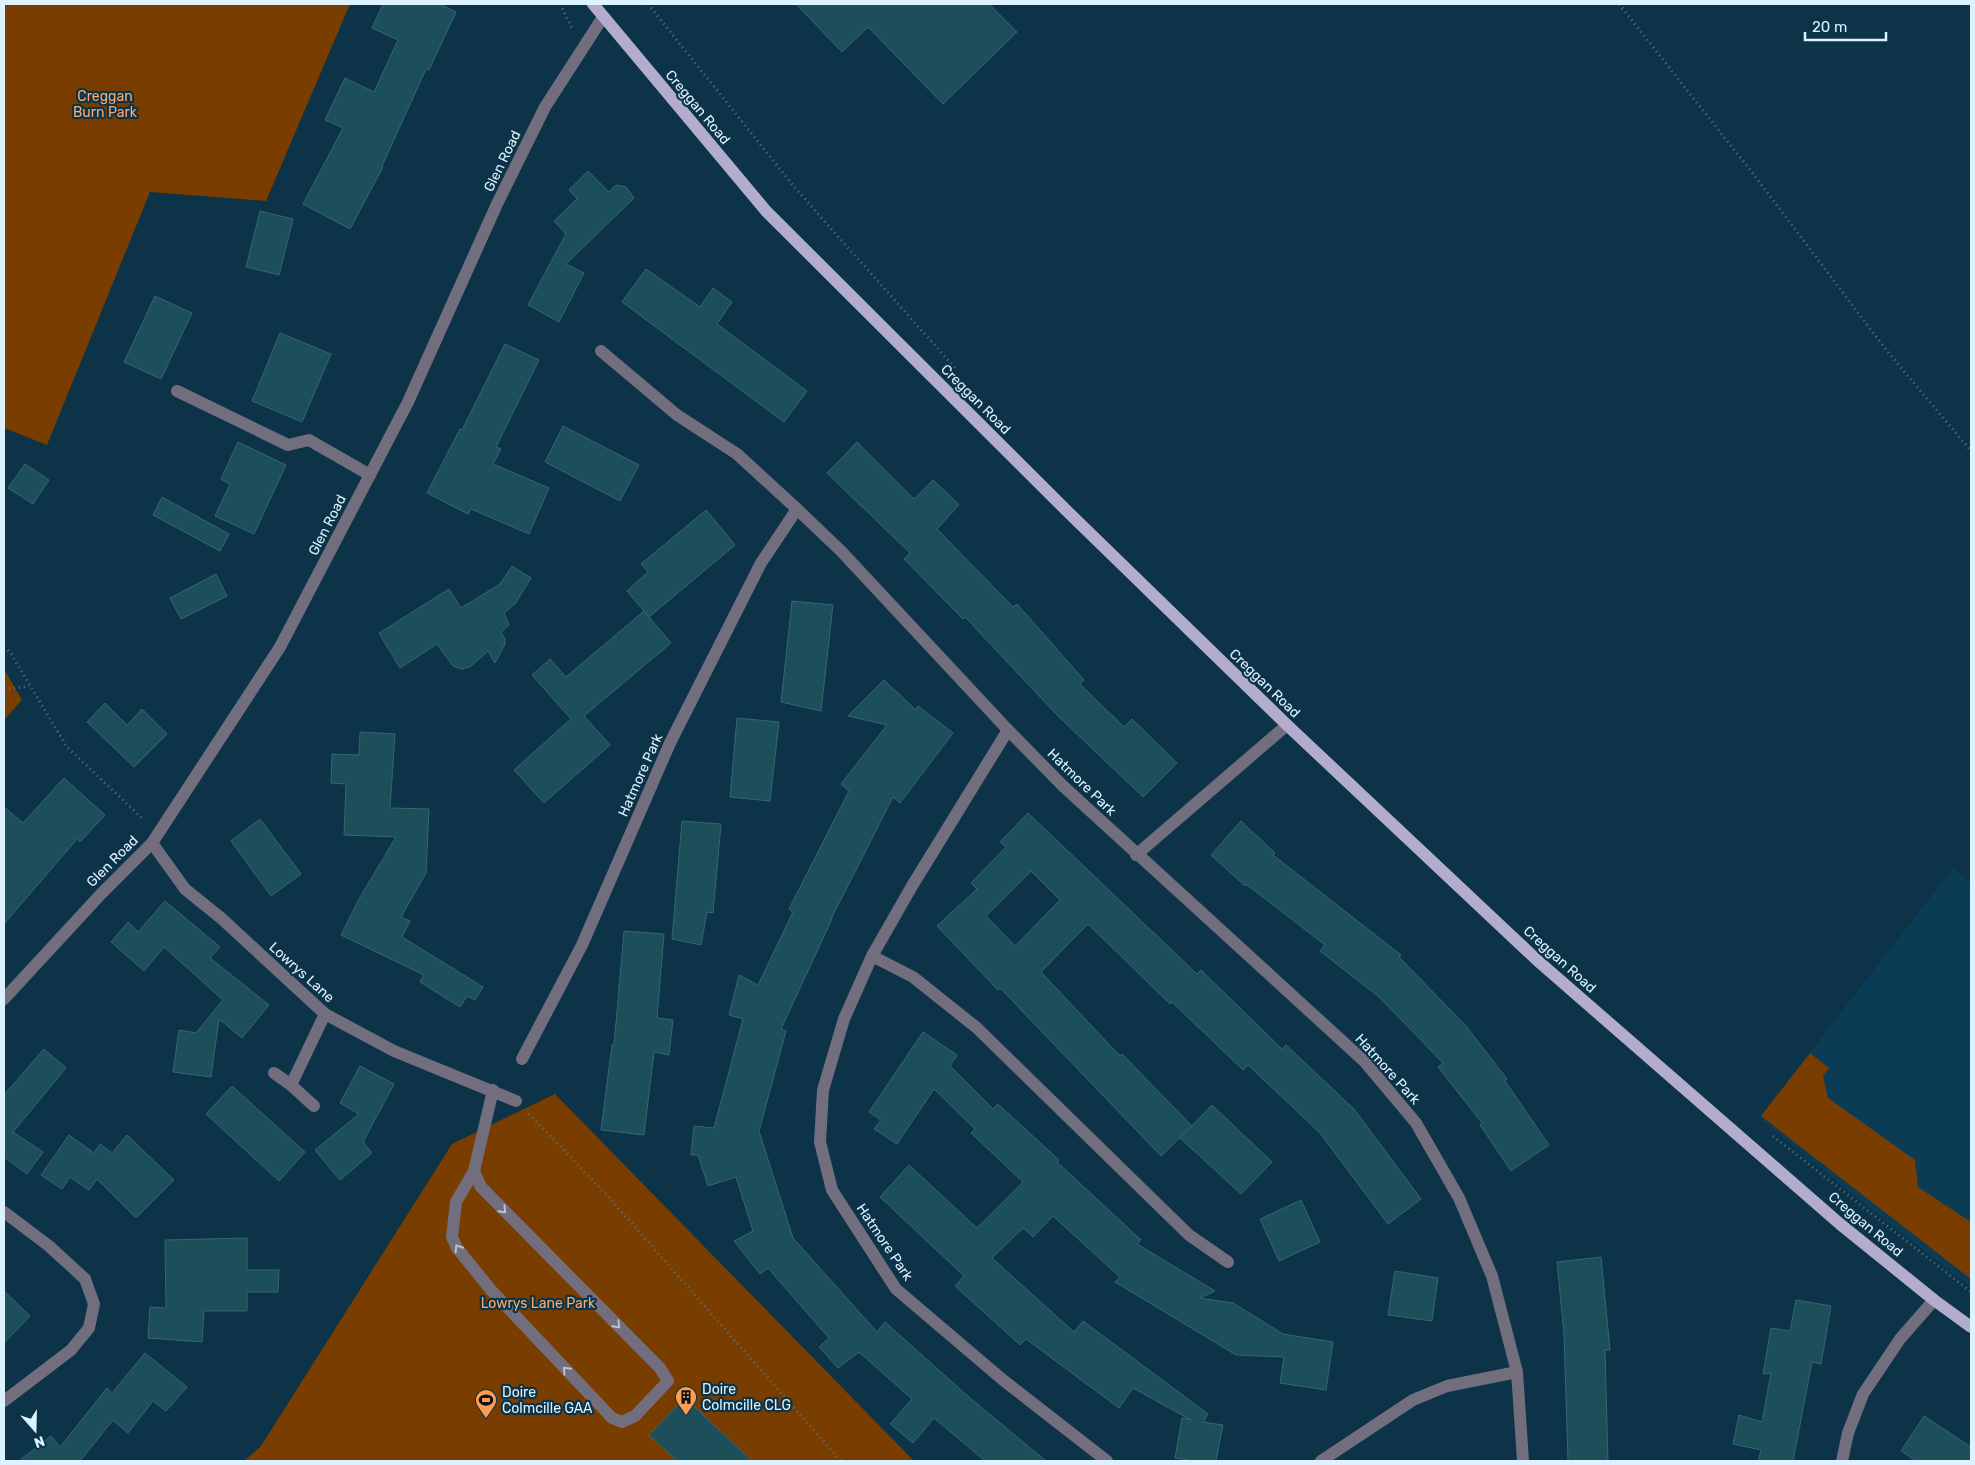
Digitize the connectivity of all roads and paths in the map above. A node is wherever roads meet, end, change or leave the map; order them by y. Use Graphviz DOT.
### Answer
graph roads {
  1 [pos="593,4"];
  2 [pos="648,4"];
  3 [pos="1619,4"];
  4 [pos="603,17"];
  5 [pos="601,351"];
  6 [pos="960,373"];
  7 [pos="178,391"];
  8 [pos="1971,451"];
  9 [pos="370,475"];
  10 [pos="797,508"];
  11 [pos="4,647"];
  12 [pos="29,686"];
  13 [pos="4,690"];
  14 [pos="1287,725"];
  15 [pos="1008,730"];
  16 [pos="155,838"];
  17 [pos="1136,855"];
  18 [pos="872,956"];
  19 [pos="4,999"];
  20 [pos="324,1014"];
  21 [pos="522,1059"];
  22 [pos="274,1073"];
  23 [pos="290,1085"];
  24 [pos="493,1090"];
  25 [pos="516,1101"];
  26 [pos="314,1106"];
  27 [pos="1770,1134"];
  28 [pos="474,1171"];
  29 [pos="4,1212"];
  30 [pos="1228,1262"];
  31 [pos="1971,1292"];
  32 [pos="1934,1300"];
  33 [pos="1971,1327"];
  34 [pos="1517,1372"];
  35 [pos="4,1400"];
  36 [pos="841,1461"];
  37 [pos="1107,1461"];
  38 [pos="1321,1461"];
  39 [pos="1523,1461"];
  40 [pos="1842,1461"];
  1 -- 4 [label="main road, Creggan Road"];
  2 -- 6 [label="path"];
  3 -- 8 [label="path"];
  4 -- 9 [label="street, Glen Road"];
  4 -- 14 [label="main road, Creggan Road"];
  5 -- 10 [label="street, Hatmore Park"];
  7 -- 9 [label="street"];
  9 -- 16 [label="street, Glen Road"];
  10 -- 15 [label="street, Hatmore Park"];
  10 -- 21 [label="street, Hatmore Park"];
  11 -- 12 [label="path"];
  12 -- 13 [label="path"];
  12 -- 16 [label="path"];
  14 -- 17 [label="street"];
  14 -- 32 [label="main road, Creggan Road"];
  15 -- 17 [label="street, Hatmore Park"];
  15 -- 18 [label="street, Hatmore Park"];
  16 -- 19 [label="street, Glen Road"];
  16 -- 20 [label="street, Lowrys Lane"];
  17 -- 34 [label="street, Hatmore Park"];
  18 -- 30 [label="street"];
  18 -- 37 [label="street, Hatmore Park"];
  20 -- 23 [label="street"];
  20 -- 24 [label="street, Lowrys Lane"];
  22 -- 23 [label="street"];
  23 -- 26 [label="street"];
  24 -- 25 [label="street, Lowrys Lane"];
  24 -- 28 [label="street"];
  25 -- 36 [label="path"];
  27 -- 31 [label="path"];
  28 -- 28 [label="street, one-way"];
  29 -- 35 [label="street"];
  32 -- 33 [label="main road, Creggan Road"];
  32 -- 40 [label="street"];
  34 -- 38 [label="street"];
  34 -- 39 [label="street, Hatmore Park"];
}
